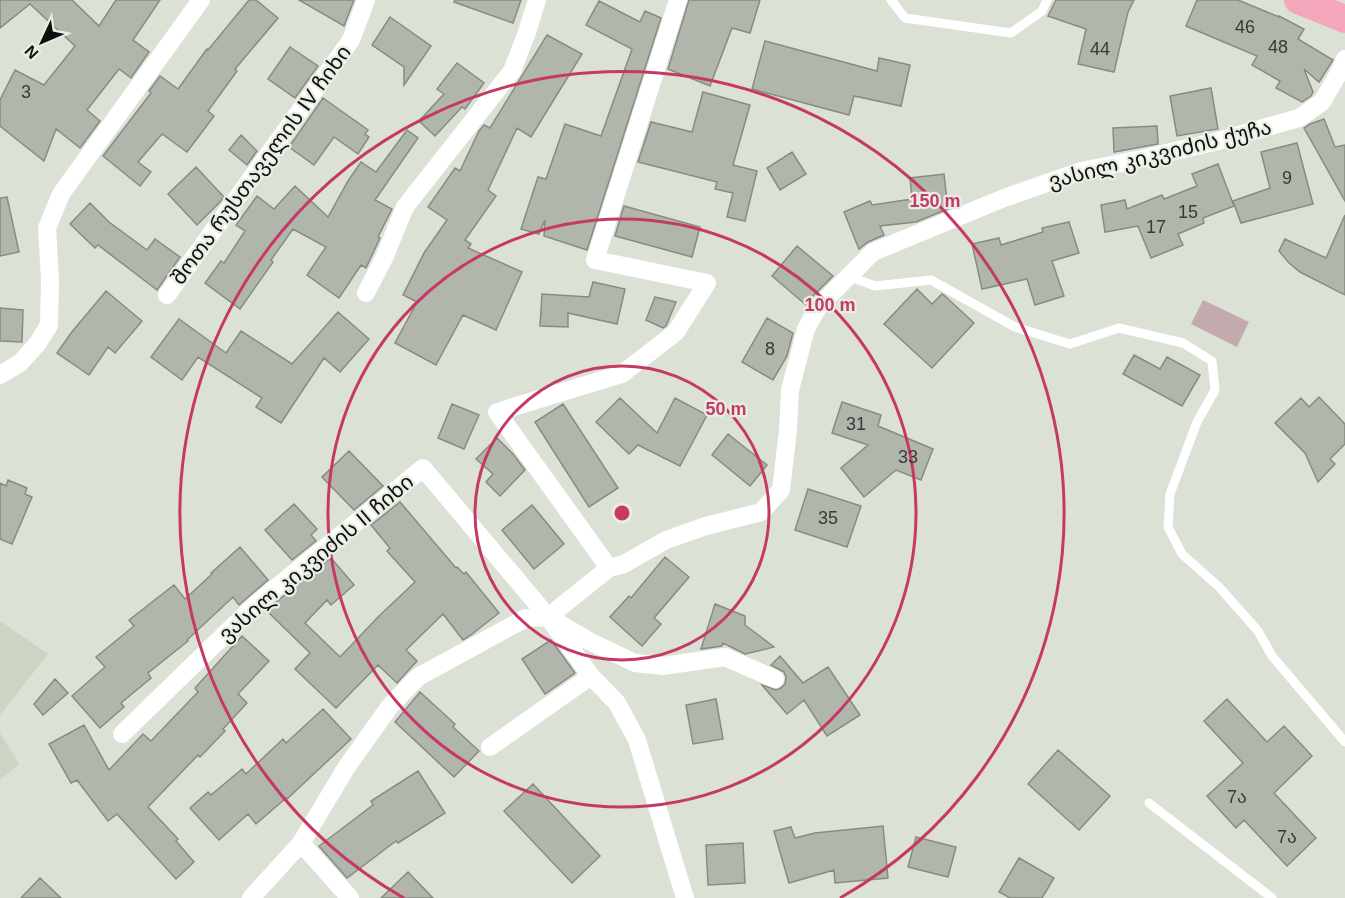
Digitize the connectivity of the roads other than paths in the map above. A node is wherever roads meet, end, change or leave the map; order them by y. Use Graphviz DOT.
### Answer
graph roads {
  1 [pos="201,0"];
  2 [pos="366,0"];
  3 [pos="537,0"];
  4 [pos="678,0"];
  5 [pos="891,0"];
  6 [pos="1047,0"];
  7 [pos="1298,0"];
  8 [pos="1333,0"];
  9 [pos="1345,5"];
  10 [pos="1345,19"];
  11 [pos="1345,60"];
  12 [pos="848,276"];
  13 [pos="366,293"];
  14 [pos="167,295"];
  15 [pos="0,375"];
  16 [pos="609,568"];
  17 [pos="548,617"];
  18 [pos="591,676"];
  19 [pos="775,679"];
  20 [pos="122,734"];
  21 [pos="1345,742"];
  22 [pos="490,747"];
  23 [pos="1149,803"];
  24 [pos="301,843"];
  25 [pos="251,898"];
  26 [pos="350,898"];
  27 [pos="685,898"];
  28 [pos="1272,898"];
  1 -- 15 [label="street"];
  2 -- 14 [label="street, შოთა რუსთაველის IV ჩიხი"];
  3 -- 13 [label="street"];
  4 -- 16 [label="street"];
  5 -- 6 [label="lane"];
  7 -- 10 [label="main road"];
  8 -- 9 [label="main road"];
  11 -- 12 [label="street, ვასილ კიკვიძის ქუჩა"];
  12 -- 16 [label="street, ვასილ კიკვიძის ქუჩა"];
  12 -- 21 [label="lane"];
  16 -- 17 [label="street, ვასილ კიკვიძის ქუჩა"];
  17 -- 18 [label="street"];
  17 -- 19 [label="street"];
  17 -- 20 [label="street, ვასილ კიკვიძის II ჩიხი"];
  17 -- 24 [label="street, ვასილ კიკვიძის ქუჩა"];
  18 -- 22 [label="street"];
  18 -- 27 [label="street"];
  23 -- 28 [label="lane"];
  24 -- 25 [label="street, ვასილ კიკვიძის ქუჩა"];
  24 -- 26 [label="street"];
}
